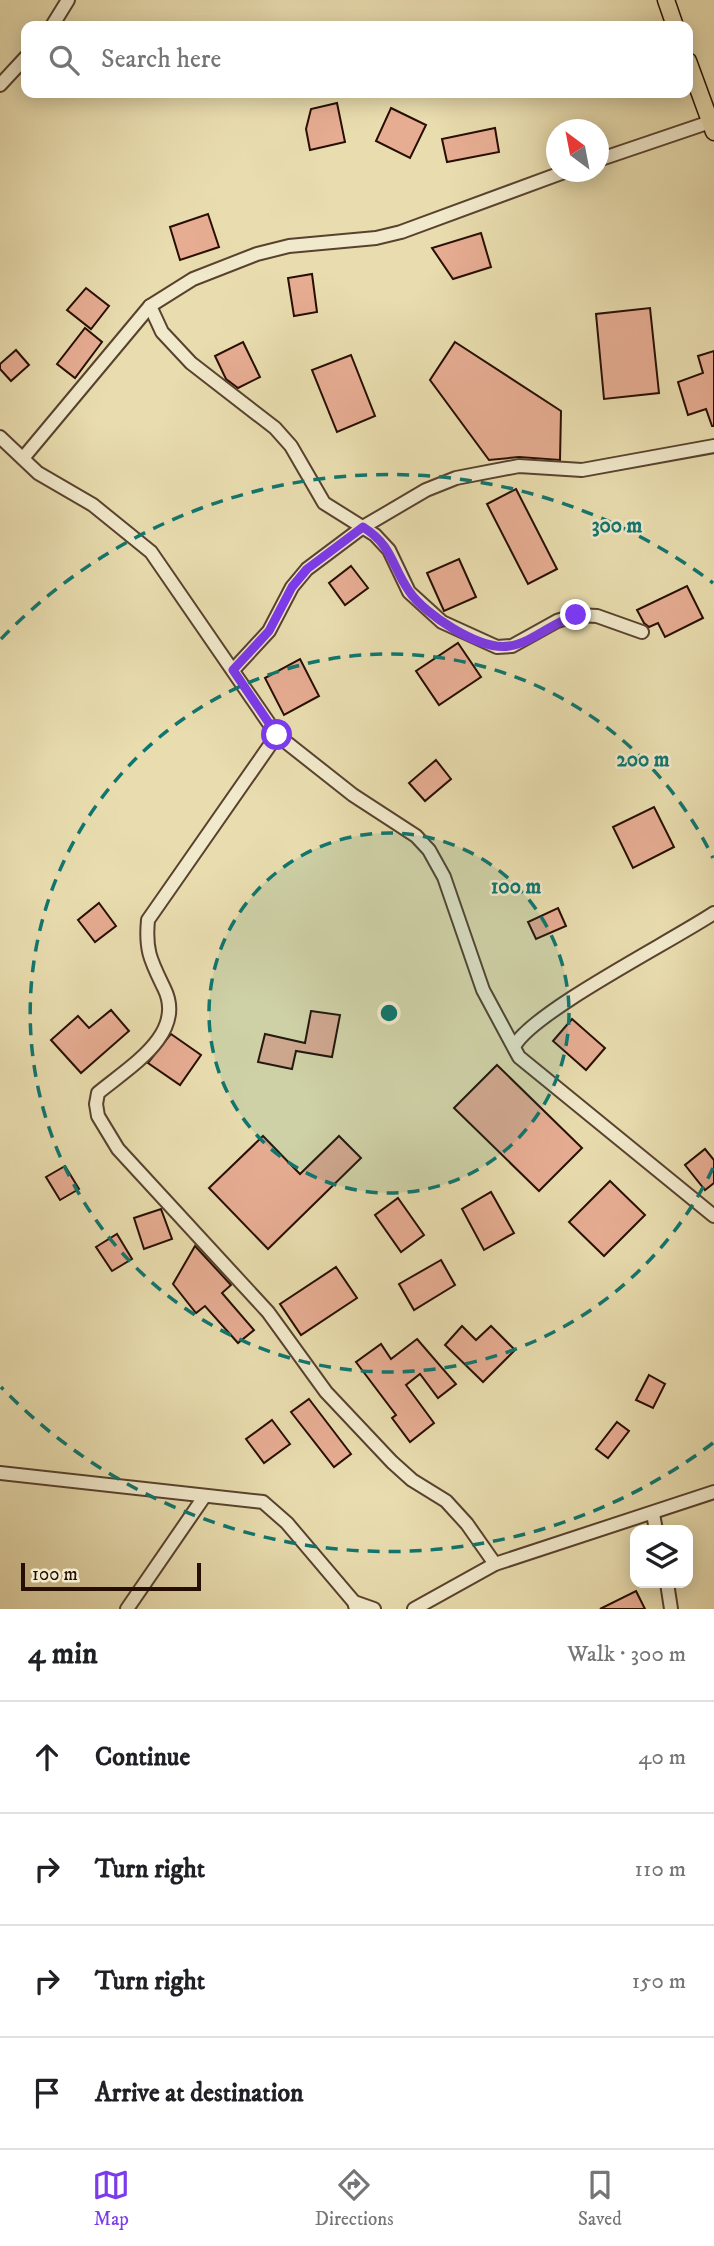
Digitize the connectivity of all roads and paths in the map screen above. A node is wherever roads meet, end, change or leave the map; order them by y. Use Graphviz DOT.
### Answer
graph roads {
  1 [pos="68,0"];
  2 [pos="666,0"];
  3 [pos="55,21"];
  4 [pos="673,21"];
  5 [pos="21,62"];
  6 [pos="693,75"];
  7 [pos="0,85"];
  8 [pos="712,127"];
  9 [pos="609,157"];
  10 [pos="546,179"];
  11 [pos="150,306"];
  12 [pos="0,437"];
  13 [pos="714,446"];
  14 [pos="24,457"];
  15 [pos="363,527"];
  16 [pos="642,632"];
  17 [pos="233,670"];
  18 [pos="277,735"];
  19 [pos="714,913"];
  20 [pos="515,1045"];
  21 [pos="714,1216"];
  22 [pos="0,1473"];
  23 [pos="714,1492"];
  24 [pos="204,1497"];
  25 [pos="653,1514"];
  26 [pos="655,1525"];
  27 [pos="495,1564"];
  28 [pos="668,1588"];
  29 [pos="355,1606"];
  30 [pos="127,1609"];
  31 [pos="374,1609"];
  32 [pos="414,1609"];
  33 [pos="671,1609"];
  1 -- 3 [label="street"];
  2 -- 4 [label="main road"];
  5 -- 7 [label="street"];
  6 -- 8 [label="main road"];
  8 -- 9 [label="street"];
  10 -- 11 [label="street"];
  11 -- 14 [label="street"];
  11 -- 15 [label="street"];
  12 -- 14 [label="street"];
  13 -- 15 [label="street"];
  14 -- 17 [label="street"];
  15 -- 16 [label="street"];
  15 -- 17 [label="street"];
  17 -- 18 [label="street"];
  18 -- 20 [label="street"];
  18 -- 27 [label="street"];
  19 -- 20 [label="street"];
  20 -- 21 [label="street"];
  22 -- 24 [label="street"];
  23 -- 25 [label="street"];
  24 -- 29 [label="street"];
  24 -- 30 [label="street"];
  25 -- 26 [label="street"];
  25 -- 27 [label="street"];
  27 -- 32 [label="street"];
  28 -- 33 [label="street"];
  29 -- 31 [label="street"];
}
